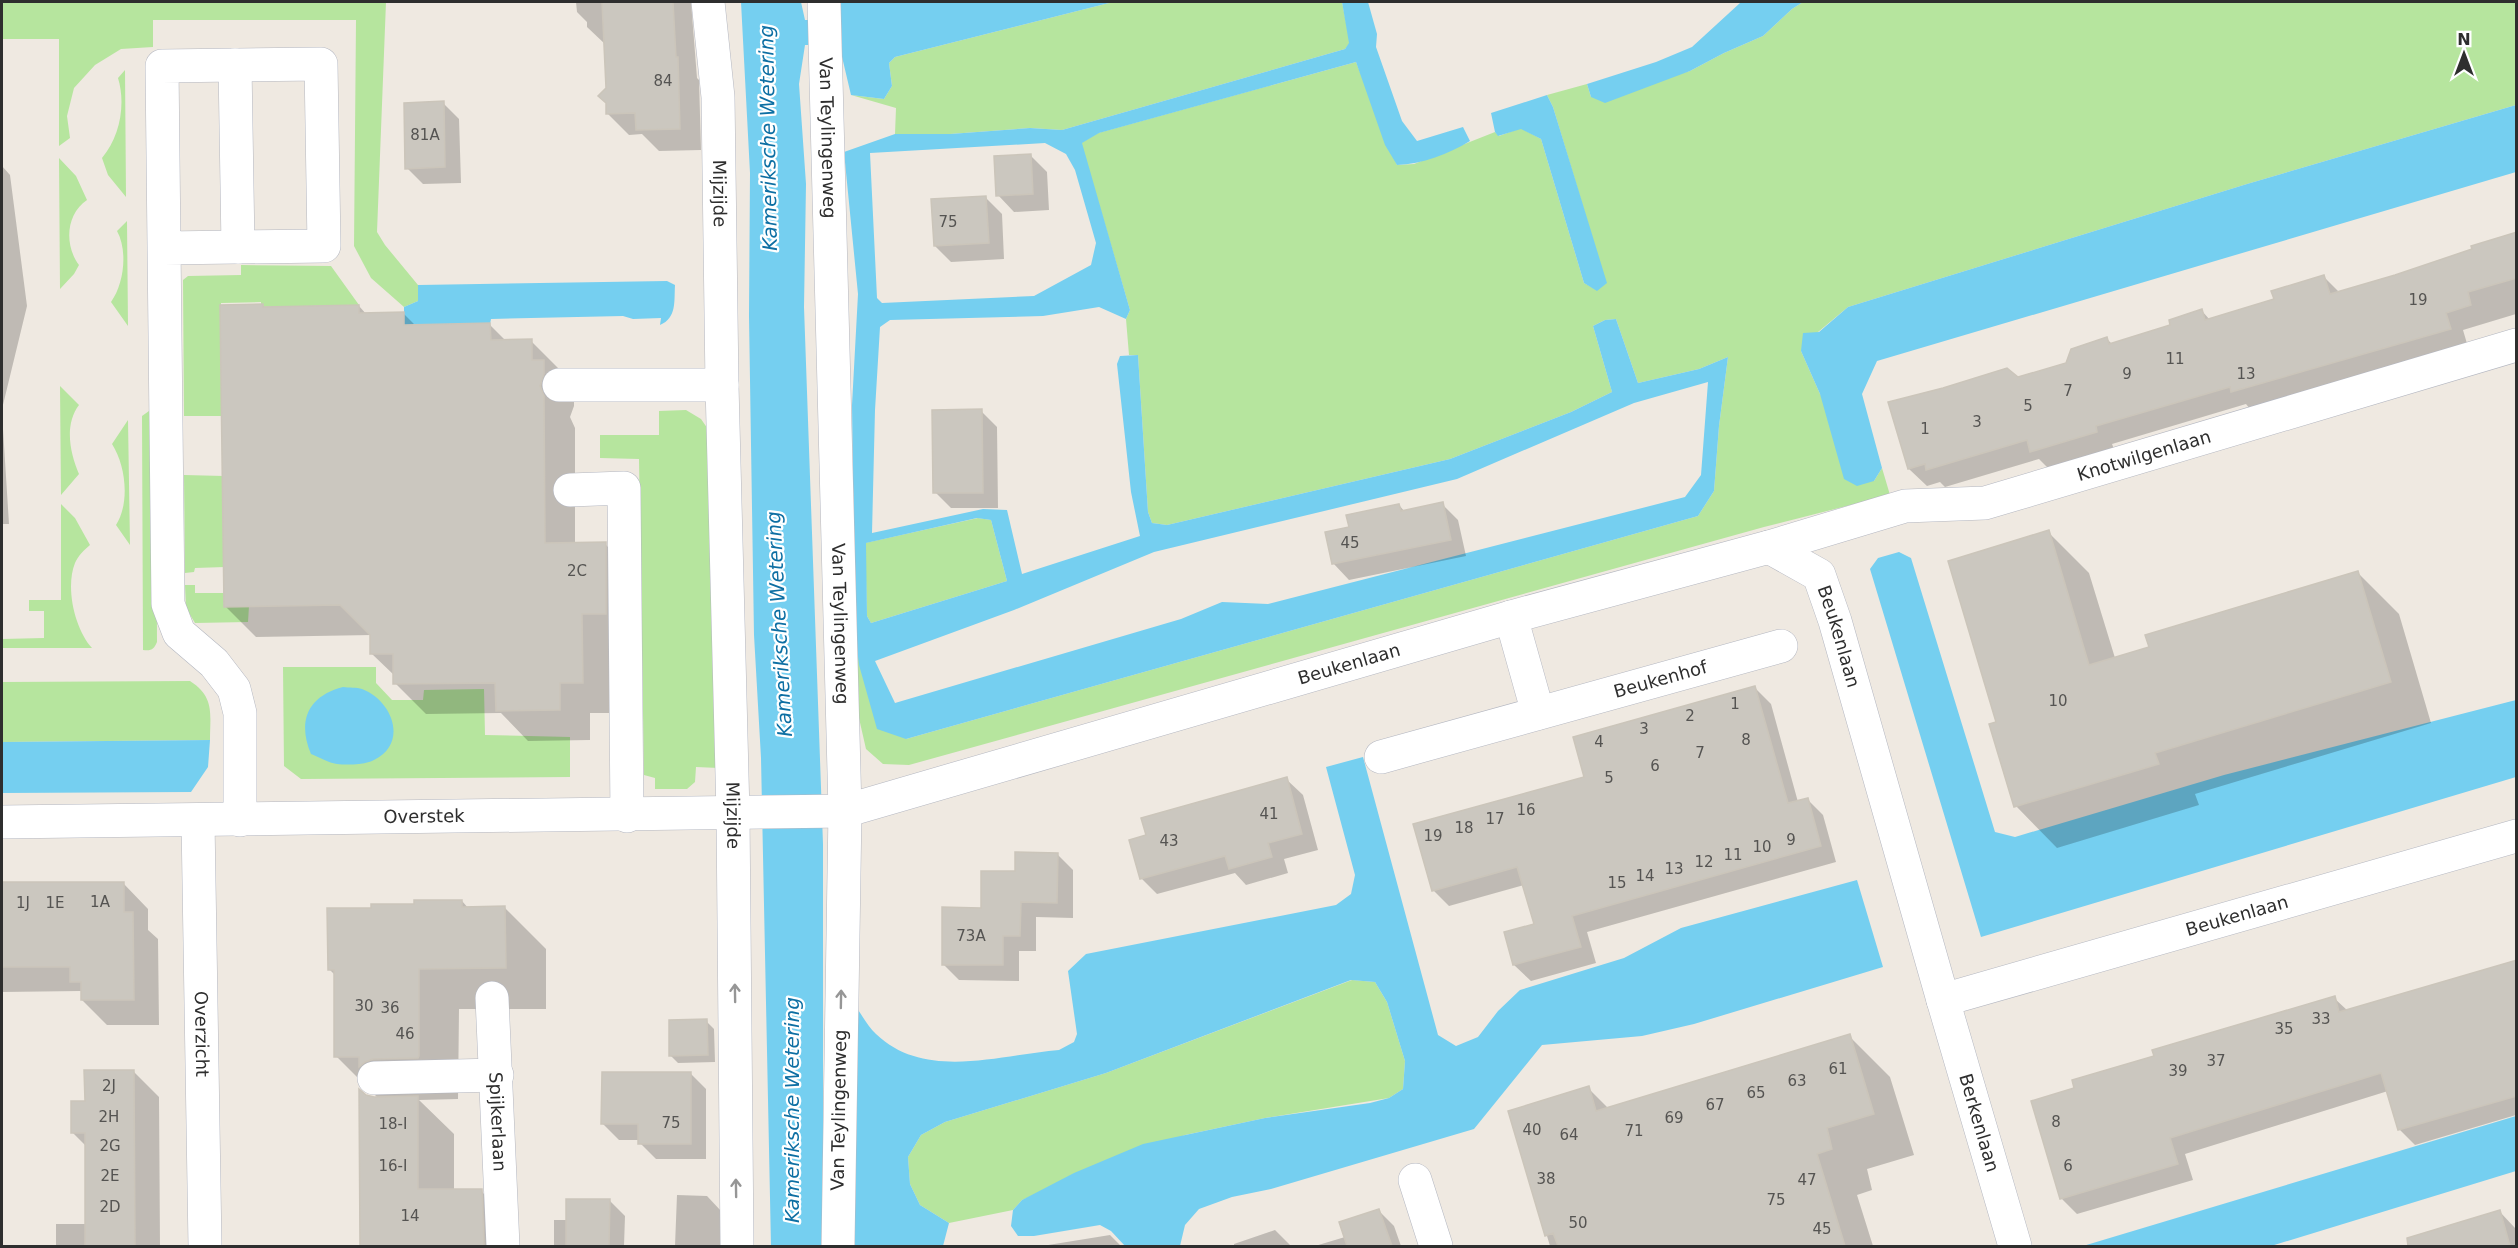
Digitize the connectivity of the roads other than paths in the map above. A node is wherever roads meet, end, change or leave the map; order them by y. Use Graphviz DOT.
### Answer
graph roads {
  1 [pos="708,2"];
  2 [pos="824,4"];
  3 [pos="235,65"];
  4 [pos="238,247"];
  5 [pos="164,248"];
  6 [pos="2517,345"];
  7 [pos="559,385"];
  8 [pos="722,385"];
  9 [pos="570,490"];
  10 [pos="1769,547"];
  11 [pos="1511,617"];
  12 [pos="1781,646"];
  13 [pos="1538,713"];
  14 [pos="1381,757"];
  15 [pos="836,811"];
  16 [pos="739,813"];
  17 [pos="627,816"];
  18 [pos="240,820"];
  19 [pos="198,821"];
  20 [pos="2,822"];
  21 [pos="2517,836"];
  22 [pos="492,998"];
  23 [pos="1943,1000"];
  24 [pos="497,1075"];
  25 [pos="374,1078"];
  26 [pos="1415,1180"];
  27 [pos="205,1246"];
  28 [pos="503,1246"];
  29 [pos="737,1246"];
  30 [pos="838,1246"];
  31 [pos="1437,1246"];
  32 [pos="2015,1246"];
  1 -- 8 [label="street, Mijzijde"];
  2 -- 15 [label="street, Van Teylingenweg"];
  3 -- 4 [label="street"];
  3 -- 4 [label="street"];
  3 -- 5 [label="street"];
  4 -- 5 [label="street"];
  5 -- 18 [label="street"];
  6 -- 10 [label="street, Knotwilgenlaan"];
  7 -- 8 [label="street"];
  8 -- 16 [label="street, Mijzijde"];
  9 -- 17 [label="street"];
  10 -- 11 [label="street, Beukenlaan"];
  10 -- 23 [label="street, Beukenlaan"];
  11 -- 13 [label="street"];
  11 -- 15 [label="street, Beukenlaan"];
  12 -- 13 [label="street, Beukenhof"];
  13 -- 14 [label="street, Beukenhof"];
  15 -- 16 [label="street, Overstek"];
  30 -- 15 [label="street, Van Teylingenweg, one-way"];
  16 -- 17 [label="street, Overstek"];
  29 -- 16 [label="street, Mijzijde, one-way"];
  17 -- 18 [label="street, Overstek"];
  18 -- 19 [label="street, Overstek"];
  19 -- 20 [label="street, Overstek"];
  19 -- 27 [label="street, Overzicht"];
  21 -- 23 [label="street, Beukenlaan"];
  22 -- 24 [label="street, Spijkerlaan"];
  23 -- 32 [label="street, Berkenlaan"];
  24 -- 25 [label="street"];
  24 -- 28 [label="street, Spijkerlaan"];
  26 -- 31 [label="street"];
}
